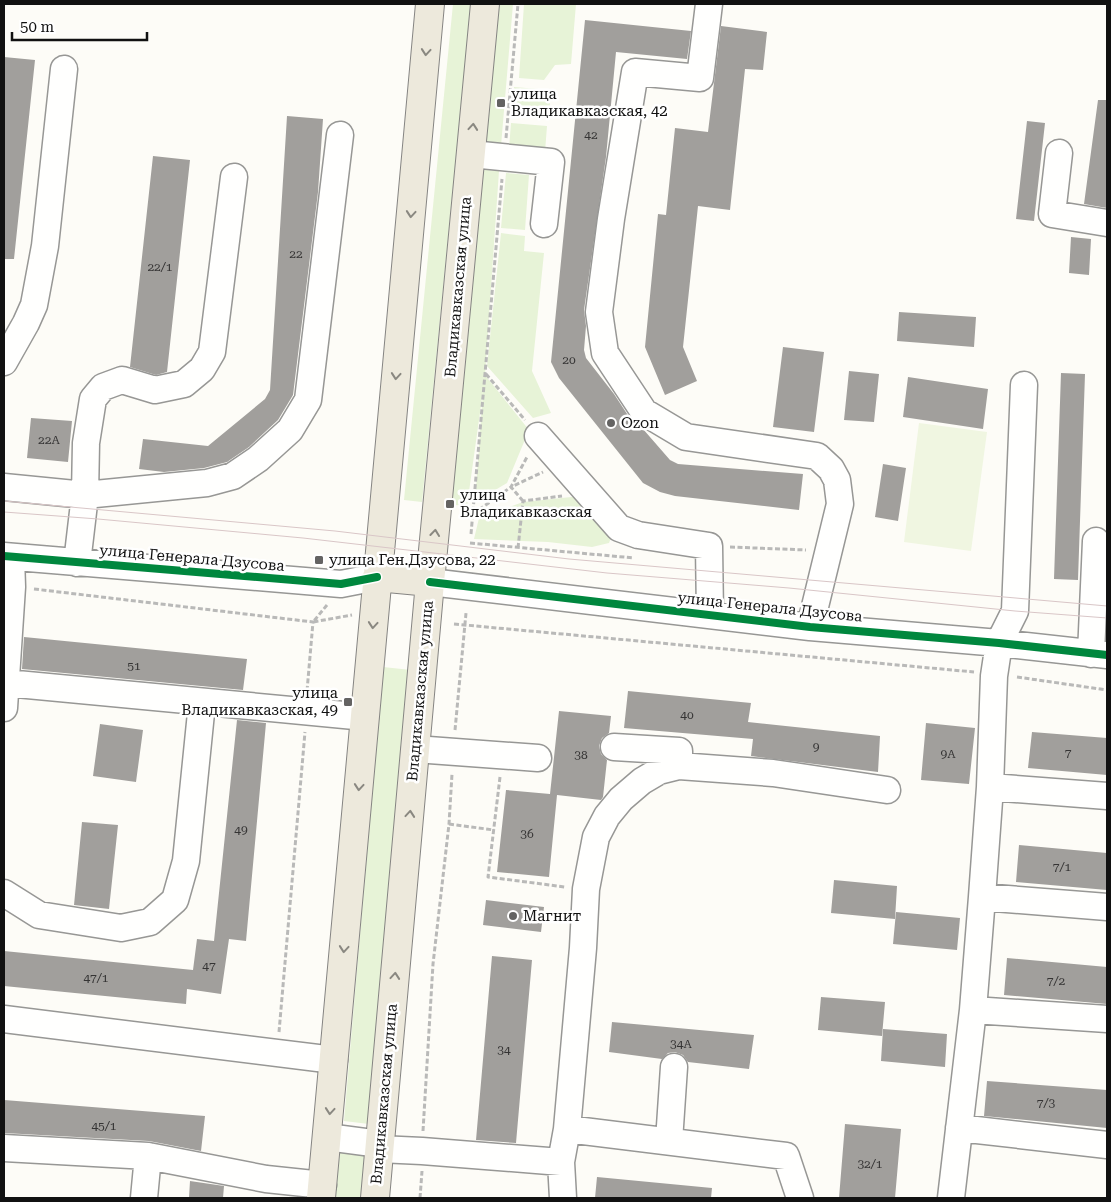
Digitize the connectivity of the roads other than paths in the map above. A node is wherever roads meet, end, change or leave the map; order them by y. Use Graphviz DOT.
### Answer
graph roads {
  1 [pos="430,4"];
  2 [pos="485,4"];
  3 [pos="709,4"];
  4 [pos="64,69"];
  5 [pos="340,135"];
  6 [pos="1059,153"];
  7 [pos="471,154"];
  8 [pos="234,177"];
  9 [pos="1107,223"];
  10 [pos="544,224"];
  11 [pos="4,362"];
  12 [pos="1024,385"];
  13 [pos="538,436"];
  14 [pos="4,487"];
  15 [pos="85,495"];
  16 [pos="1096,541"];
  17 [pos="7,557"];
  18 [pos="78,563"];
  19 [pos="377,577"];
  20 [pos="430,582"];
  21 [pos="710,615"];
  22 [pos="810,628"];
  23 [pos="999,643"];
  24 [pos="1099,654"];
  25 [pos="5,696"];
  26 [pos="202,703"];
  27 [pos="365,716"];
  28 [pos="614,747"];
  29 [pos="415,749"];
  30 [pos="538,758"];
  31 [pos="679,766"];
  32 [pos="990,787"];
  33 [pos="887,790"];
  34 [pos="1107,796"];
  35 [pos="4,893"];
  36 [pos="982,897"];
  37 [pos="1107,907"];
  38 [pos="973,1010"];
  39 [pos="4,1019"];
  40 [pos="1107,1019"];
  41 [pos="334,1060"];
  42 [pos="674,1068"];
  43 [pos="959,1128"];
  44 [pos="567,1129"];
  45 [pos="327,1137"];
  46 [pos="669,1141"];
  47 [pos="1107,1145"];
  48 [pos="380,1147"];
  49 [pos="4,1148"];
  50 [pos="148,1156"];
  51 [pos="561,1162"];
  52 [pos="322,1192"];
  53 [pos="144,1198"];
  54 [pos="375,1198"];
  55 [pos="563,1198"];
  56 [pos="800,1198"];
  57 [pos="951,1198"];
  1 -- 19 [label="main road, one-way"];
  7 -- 2 [label="main road, Владикавказская улица, one-way"];
  3 -- 22 [label="street"];
  4 -- 11 [label="street"];
  5 -- 15 [label="street"];
  6 -- 9 [label="street"];
  7 -- 10 [label="street"];
  20 -- 7 [label="main road, Владикавказская улица, one-way"];
  8 -- 15 [label="street"];
  12 -- 23 [label="street"];
  13 -- 21 [label="street"];
  14 -- 15 [label="street"];
  15 -- 18 [label="street"];
  16 -- 24 [label="street"];
  17 -- 18 [label="street, улица Генерала Дзусова"];
  17 -- 25 [label="street"];
  18 -- 19 [label="street, улица Генерала Дзусова"];
  19 -- 20 [label="main road, улица Генерала Дзусова"];
  19 -- 27 [label="main road, one-way"];
  20 -- 21 [label="street, улица Генерала Дзусова"];
  20 -- 29 [label="main road, Владикавказская улица"];
  21 -- 22 [label="street, улица Генерала Дзусова"];
  22 -- 23 [label="street, улица Генерала Дзусова"];
  23 -- 24 [label="street, улица Генерала Дзусова"];
  23 -- 32 [label="street"];
  25 -- 26 [label="street"];
  26 -- 27 [label="street"];
  26 -- 35 [label="street"];
  27 -- 41 [label="main road, one-way"];
  28 -- 31 [label="street"];
  29 -- 30 [label="street"];
  48 -- 29 [label="main road, Владикавказская улица, one-way"];
  31 -- 33 [label="street"];
  31 -- 44 [label="street"];
  32 -- 34 [label="street"];
  32 -- 36 [label="street"];
  36 -- 37 [label="street"];
  36 -- 38 [label="street"];
  38 -- 40 [label="street"];
  38 -- 43 [label="street"];
  39 -- 41 [label="street"];
  41 -- 45 [label="main road, one-way"];
  42 -- 46 [label="street"];
  43 -- 47 [label="street"];
  43 -- 57 [label="street"];
  44 -- 46 [label="street"];
  44 -- 51 [label="street"];
  45 -- 48 [label="street"];
  45 -- 52 [label="main road"];
  46 -- 56 [label="street"];
  48 -- 51 [label="street"];
  48 -- 54 [label="main road, Владикавказская улица"];
  49 -- 50 [label="street"];
  50 -- 52 [label="street"];
  50 -- 53 [label="street"];
  51 -- 55 [label="street"];
}
